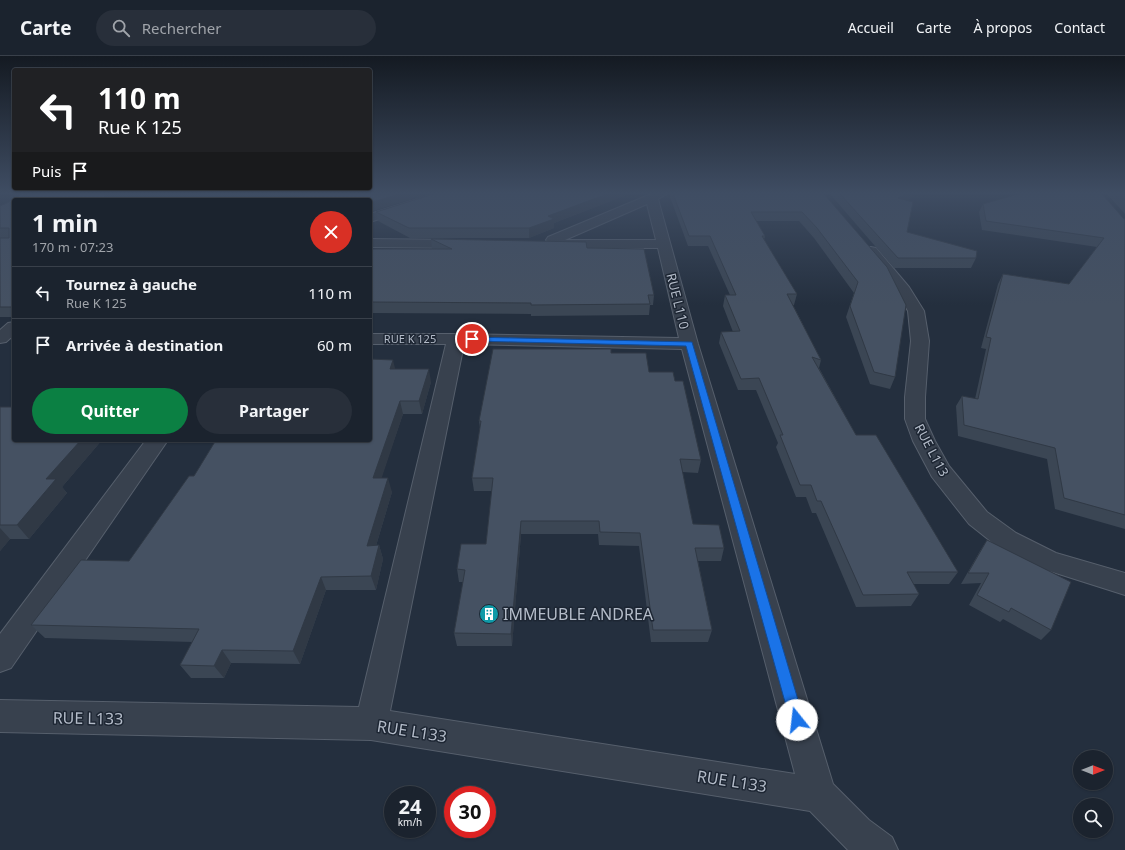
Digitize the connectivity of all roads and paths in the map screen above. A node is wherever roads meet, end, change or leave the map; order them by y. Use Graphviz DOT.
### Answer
graph roads {
  1 [pos="574,231"];
  2 [pos="662,231"];
  3 [pos="858,236"];
  4 [pos="372,244"];
  5 [pos="473,244"];
  6 [pos="664,244"];
  7 [pos="12,329"];
  8 [pos="372,339"];
  9 [pos="456,339"];
  10 [pos="0,340"];
  11 [pos="12,341"];
  12 [pos="689,344"];
  13 [pos="156,442"];
  14 [pos="1125,584"];
  15 [pos="0,658"];
  16 [pos="0,716"];
  17 [pos="371,724"];
  18 [pos="819,795"];
  19 [pos="879,850"];
  1 -- 6 [label="street"];
  2 -- 6 [label="street, RUE L110"];
  3 -- 14 [label="street, RUE L113"];
  4 -- 5 [label="street"];
  6 -- 12 [label="street, RUE L110"];
  7 -- 10 [label="street"];
  8 -- 9 [label="street, RUE K 125"];
  9 -- 12 [label="street, RUE K 125"];
  9 -- 17 [label="street"];
  10 -- 11 [label="street"];
  12 -- 18 [label="street, RUE L110"];
  13 -- 15 [label="street"];
  16 -- 17 [label="street, RUE L133"];
  17 -- 18 [label="street, RUE L133"];
  18 -- 19 [label="street"];
}
